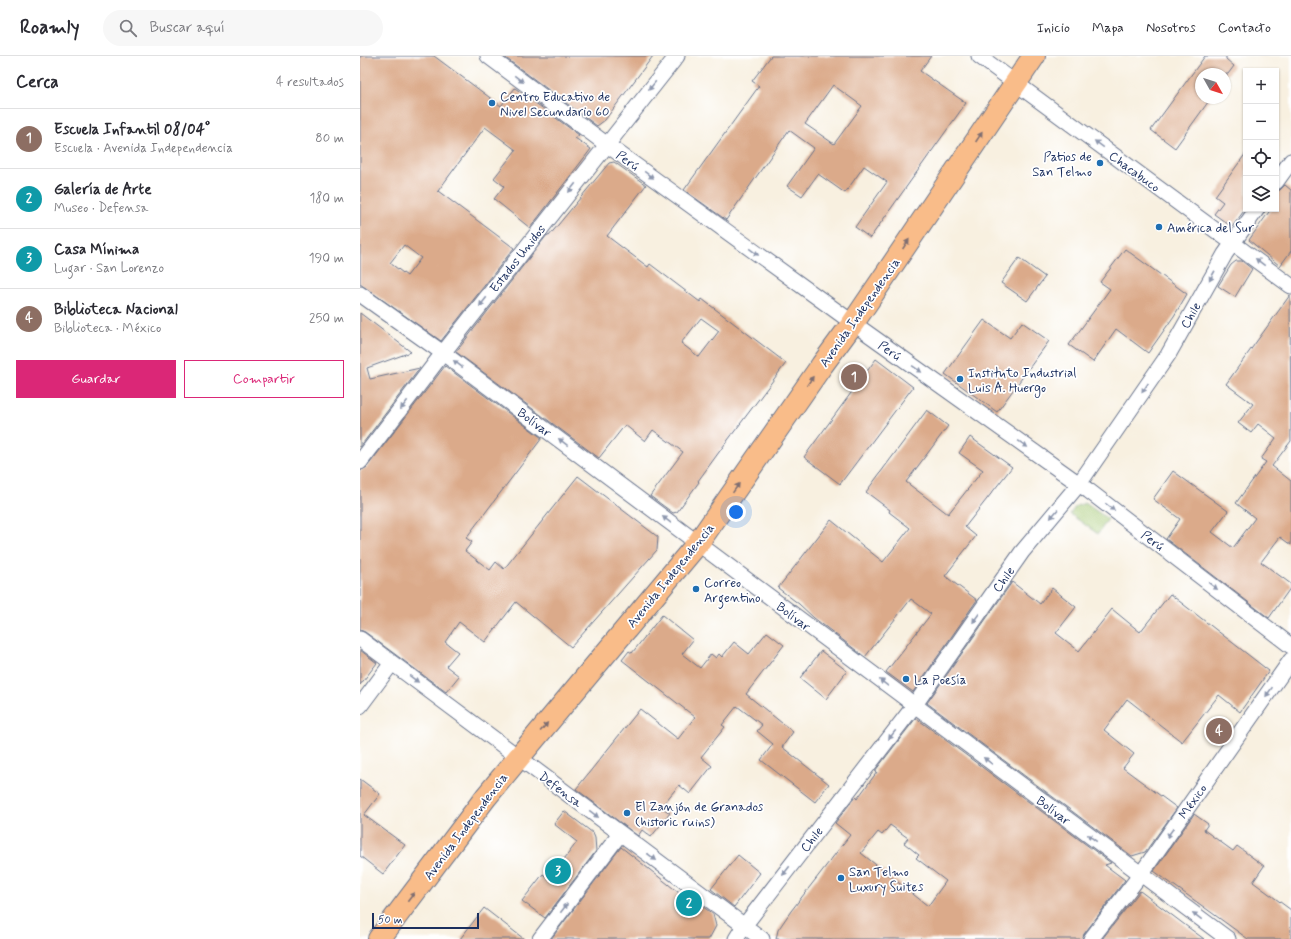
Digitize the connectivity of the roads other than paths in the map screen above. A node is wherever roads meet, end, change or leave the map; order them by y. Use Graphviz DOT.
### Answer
graph roads {
  1 [pos="488,56"];
  2 [pos="677,56"];
  3 [pos="979,56"];
  4 [pos="1034,56"];
  5 [pos="1016,83"];
  6 [pos="606,144"];
  7 [pos="1291,161"];
  8 [pos="1279,178"];
  9 [pos="1255,212"];
  10 [pos="1233,242"];
  11 [pos="1291,286"];
  12 [pos="360,294"];
  13 [pos="853,323"];
  14 [pos="443,353"];
  15 [pos="360,462"];
  16 [pos="1079,484"];
  17 [pos="698,543"];
  18 [pos="360,639"];
  19 [pos="1291,646"];
  20 [pos="1291,660"];
  21 [pos="392,663"];
  22 [pos="360,706"];
  23 [pos="914,706"];
  24 [pos="519,757"];
  25 [pos="620,834"];
  26 [pos="1141,874"];
  27 [pos="744,926"];
  28 [pos="379,939"];
  29 [pos="540,939"];
  30 [pos="736,939"];
  31 [pos="762,939"];
  32 [pos="1091,939"];
  33 [pos="1228,939"];
  1 -- 6 [label="street, Perú, one-way"];
  2 -- 6 [label="street, Estados Unidos, one-way"];
  3 -- 5 [label="street, Chacabuco"];
  4 -- 5 [label="main road, Avenida Independencia"];
  10 -- 5 [label="street, Chacabuco, one-way"];
  13 -- 5 [label="main road, Avenida Independencia, one-way"];
  6 -- 13 [label="street, Perú, one-way"];
  6 -- 14 [label="street, Estados Unidos, one-way"];
  7 -- 8 [label="street"];
  9 -- 10 [label="street, Chile"];
  11 -- 10 [label="street, Chacabuco, one-way"];
  10 -- 16 [label="street, Chile, one-way"];
  12 -- 14 [label="street, Bolívar"];
  13 -- 16 [label="street, Perú, one-way"];
  17 -- 13 [label="main road, Avenida Independencia, one-way"];
  14 -- 15 [label="street, Estados Unidos, one-way"];
  17 -- 14 [label="street, Bolívar, one-way"];
  16 -- 19 [label="street, Perú, one-way"];
  16 -- 23 [label="street, Chile, one-way"];
  23 -- 17 [label="street, Bolívar, one-way"];
  24 -- 17 [label="main road, Avenida Independencia, one-way"];
  18 -- 21 [label="street, Defensa"];
  20 -- 26 [label="street, México, one-way"];
  21 -- 22 [label="street"];
  21 -- 24 [label="street, Defensa, one-way"];
  26 -- 23 [label="street, Bolívar, one-way"];
  23 -- 27 [label="street, Chile, one-way"];
  24 -- 25 [label="street, Defensa, one-way"];
  28 -- 24 [label="main road, Avenida Independencia, one-way"];
  25 -- 27 [label="street, Defensa, one-way"];
  29 -- 25 [label="street, one-way"];
  26 -- 32 [label="street, México"];
  33 -- 26 [label="street, Bolívar, one-way"];
  27 -- 30 [label="street, Chile"];
  27 -- 31 [label="street, Defensa"];
}
